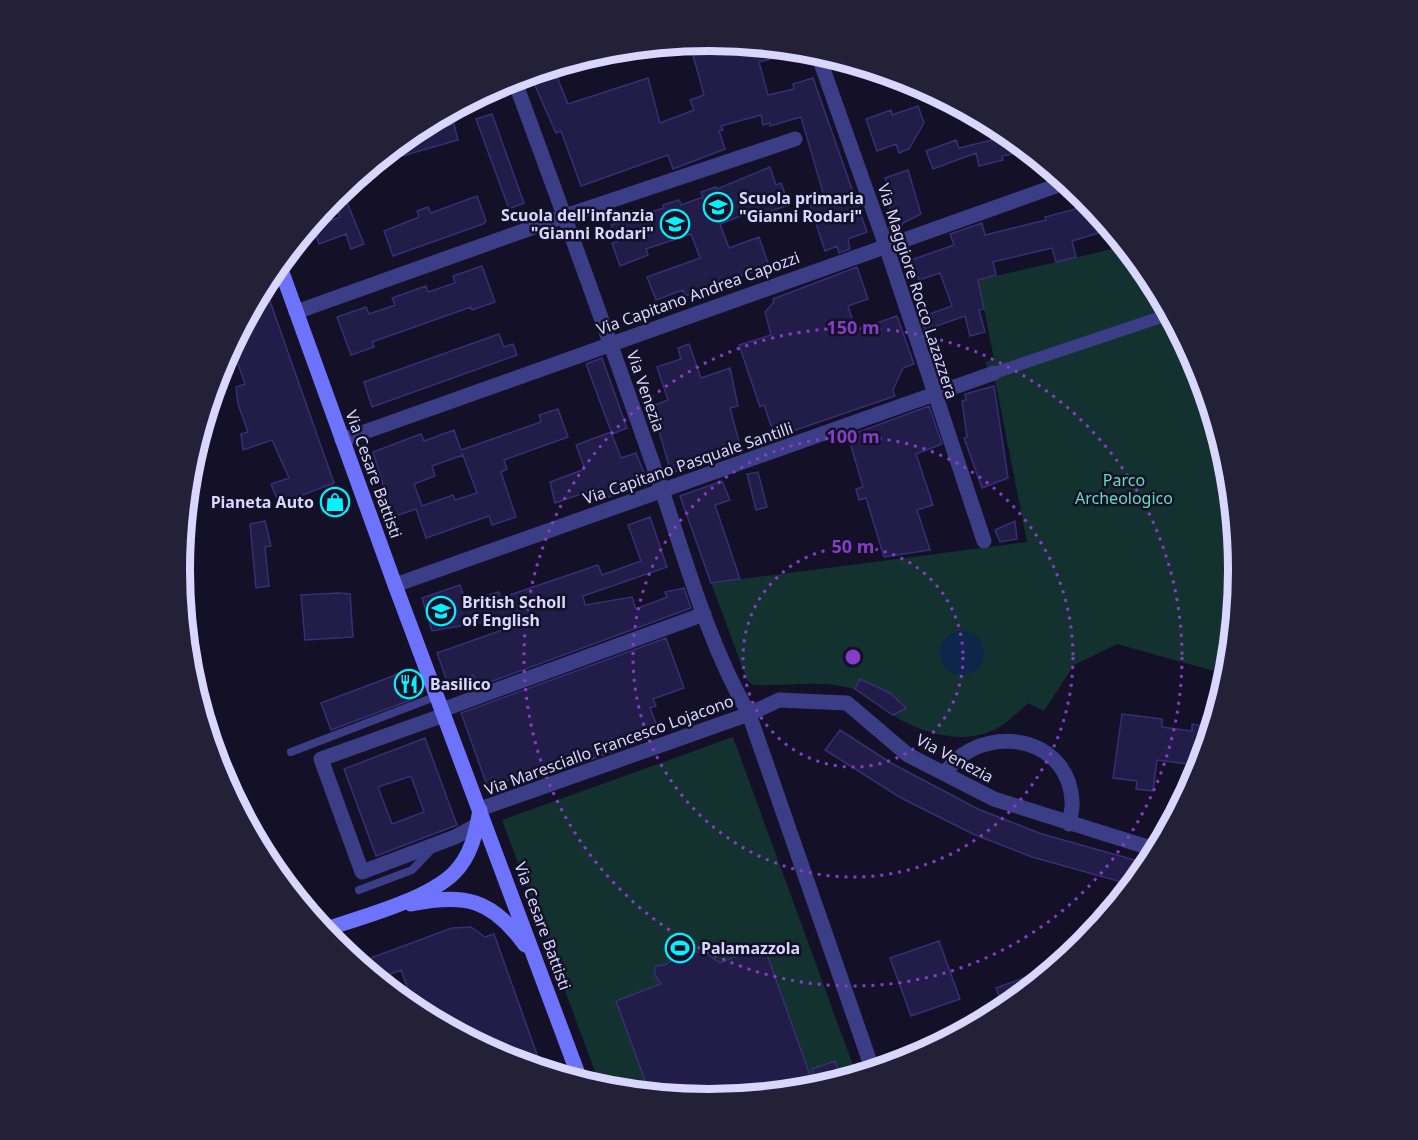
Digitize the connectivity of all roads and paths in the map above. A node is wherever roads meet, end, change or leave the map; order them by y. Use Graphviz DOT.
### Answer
graph roads {
  1 [pos="821,64"];
  2 [pos="517,88"];
  3 [pos="795,139"];
  4 [pos="1057,186"];
  5 [pos="565,216"];
  6 [pos="886,246"];
  7 [pos="283,274"];
  8 [pos="296,312"];
  9 [pos="1161,317"];
  10 [pos="611,344"];
  11 [pos="994,373"];
  12 [pos="934,396"];
  13 [pos="342,440"];
  14 [pos="662,491"];
  15 [pos="984,541"];
  16 [pos="395,585"];
  17 [pos="704,614"];
  18 [pos="441,707"];
  19 [pos="749,714"];
  20 [pos="291,752"];
  21 [pos="944,773"];
  22 [pos="480,809"];
  23 [pos="1069,824"];
  24 [pos="477,825"];
  25 [pos="438,844"];
  26 [pos="1148,847"];
  27 [pos="359,890"];
  28 [pos="385,910"];
  29 [pos="333,927"];
  30 [pos="537,962"];
  31 [pos="861,1034"];
  32 [pos="878,1060"];
  33 [pos="870,1063"];
  34 [pos="572,1070"];
  1 -- 6 [label="street, Via Maggiore Rocco Lazazzera"];
  2 -- 5 [label="street, Via Venezia"];
  3 -- 5 [label="street"];
  4 -- 6 [label="street, Via Capitano Andrea Capozzi"];
  5 -- 8 [label="street"];
  5 -- 10 [label="street, Via Venezia"];
  6 -- 10 [label="street, Via Capitano Andrea Capozzi"];
  6 -- 12 [label="street, Via Maggiore Rocco Lazazzera"];
  7 -- 8 [label="main road, Via Cesare Battisti"];
  8 -- 13 [label="main road, Via Cesare Battisti"];
  9 -- 11 [label="street"];
  10 -- 13 [label="street, Via Capitano Andrea Capozzi"];
  10 -- 14 [label="street, Via Venezia"];
  11 -- 12 [label="street, Via Capitano Pasquale Santilli"];
  12 -- 14 [label="street, Via Capitano Pasquale Santilli"];
  12 -- 15 [label="street, Via Maggiore Rocco Lazazzera"];
  13 -- 16 [label="main road, Via Cesare Battisti"];
  14 -- 16 [label="street, Via Capitano Pasquale Santilli"];
  14 -- 17 [label="street, Via Venezia"];
  16 -- 18 [label="main road, Via Cesare Battisti"];
  17 -- 18 [label="street"];
  17 -- 19 [label="street, Via Venezia"];
  18 -- 20 [label="lane"];
  18 -- 22 [label="main road, Via Cesare Battisti"];
  18 -- 25 [label="street"];
  19 -- 21 [label="street, Via Venezia"];
  19 -- 22 [label="street, Via Maresciallo Francesco Lojacono"];
  19 -- 31 [label="street, Via Venezia"];
  21 -- 23 [label="street, Via Venezia"];
  21 -- 23 [label="street"];
  22 -- 24 [label="main road"];
  22 -- 30 [label="main road, Via Cesare Battisti"];
  23 -- 26 [label="street, Via Venezia"];
  24 -- 25 [label="street"];
  24 -- 28 [label="main road"];
  25 -- 27 [label="lane"];
  28 -- 29 [label="main road"];
  28 -- 30 [label="main road"];
  30 -- 34 [label="main road, Via Cesare Battisti"];
  31 -- 32 [label="street"];
  31 -- 33 [label="street, Via Venezia"];
}
